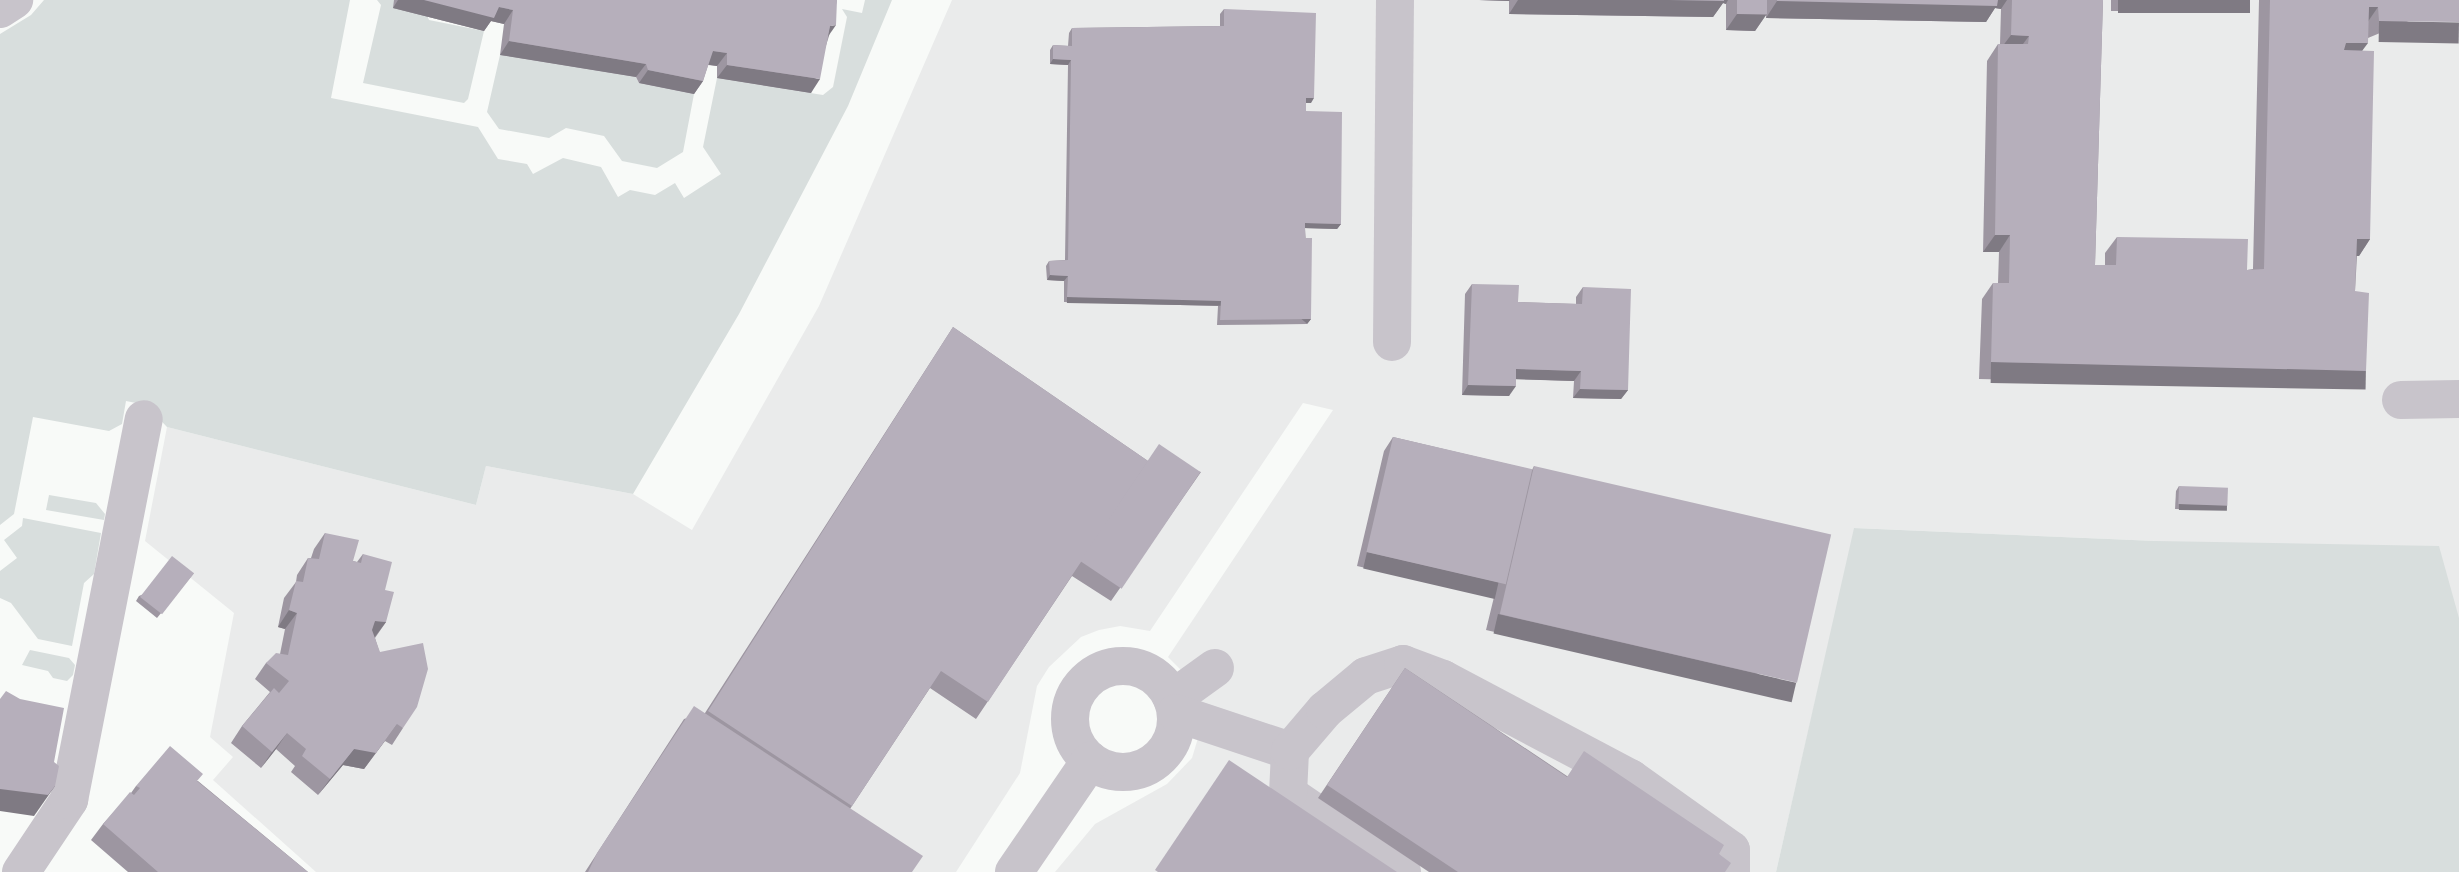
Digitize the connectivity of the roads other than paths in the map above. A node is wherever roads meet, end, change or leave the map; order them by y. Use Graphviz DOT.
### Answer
graph roads {
  1 [pos="14,0"];
  2 [pos="1395,0"];
  3 [pos="0,9"];
  4 [pos="1392,342"];
  5 [pos="2459,399"];
  6 [pos="2401,400"];
  7 [pos="144,419"];
  8 [pos="1215,668"];
  9 [pos="1174,706"];
  10 [pos="1290,751"];
  11 [pos="1090,761"];
  12 [pos="21,872"];
  13 [pos="1014,872"];
  14 [pos="1402,872"];
  15 [pos="1731,872"];
  1 -- 3 [label="street"];
  2 -- 4 [label="street"];
  5 -- 6 [label="street"];
  7 -- 12 [label="street"];
  8 -- 9 [label="street"];
  9 -- 10 [label="street"];
  9 -- 11 [label="street"];
  9 -- 11 [label="street"];
  10 -- 14 [label="street"];
  10 -- 15 [label="street"];
  11 -- 13 [label="street"];
}
